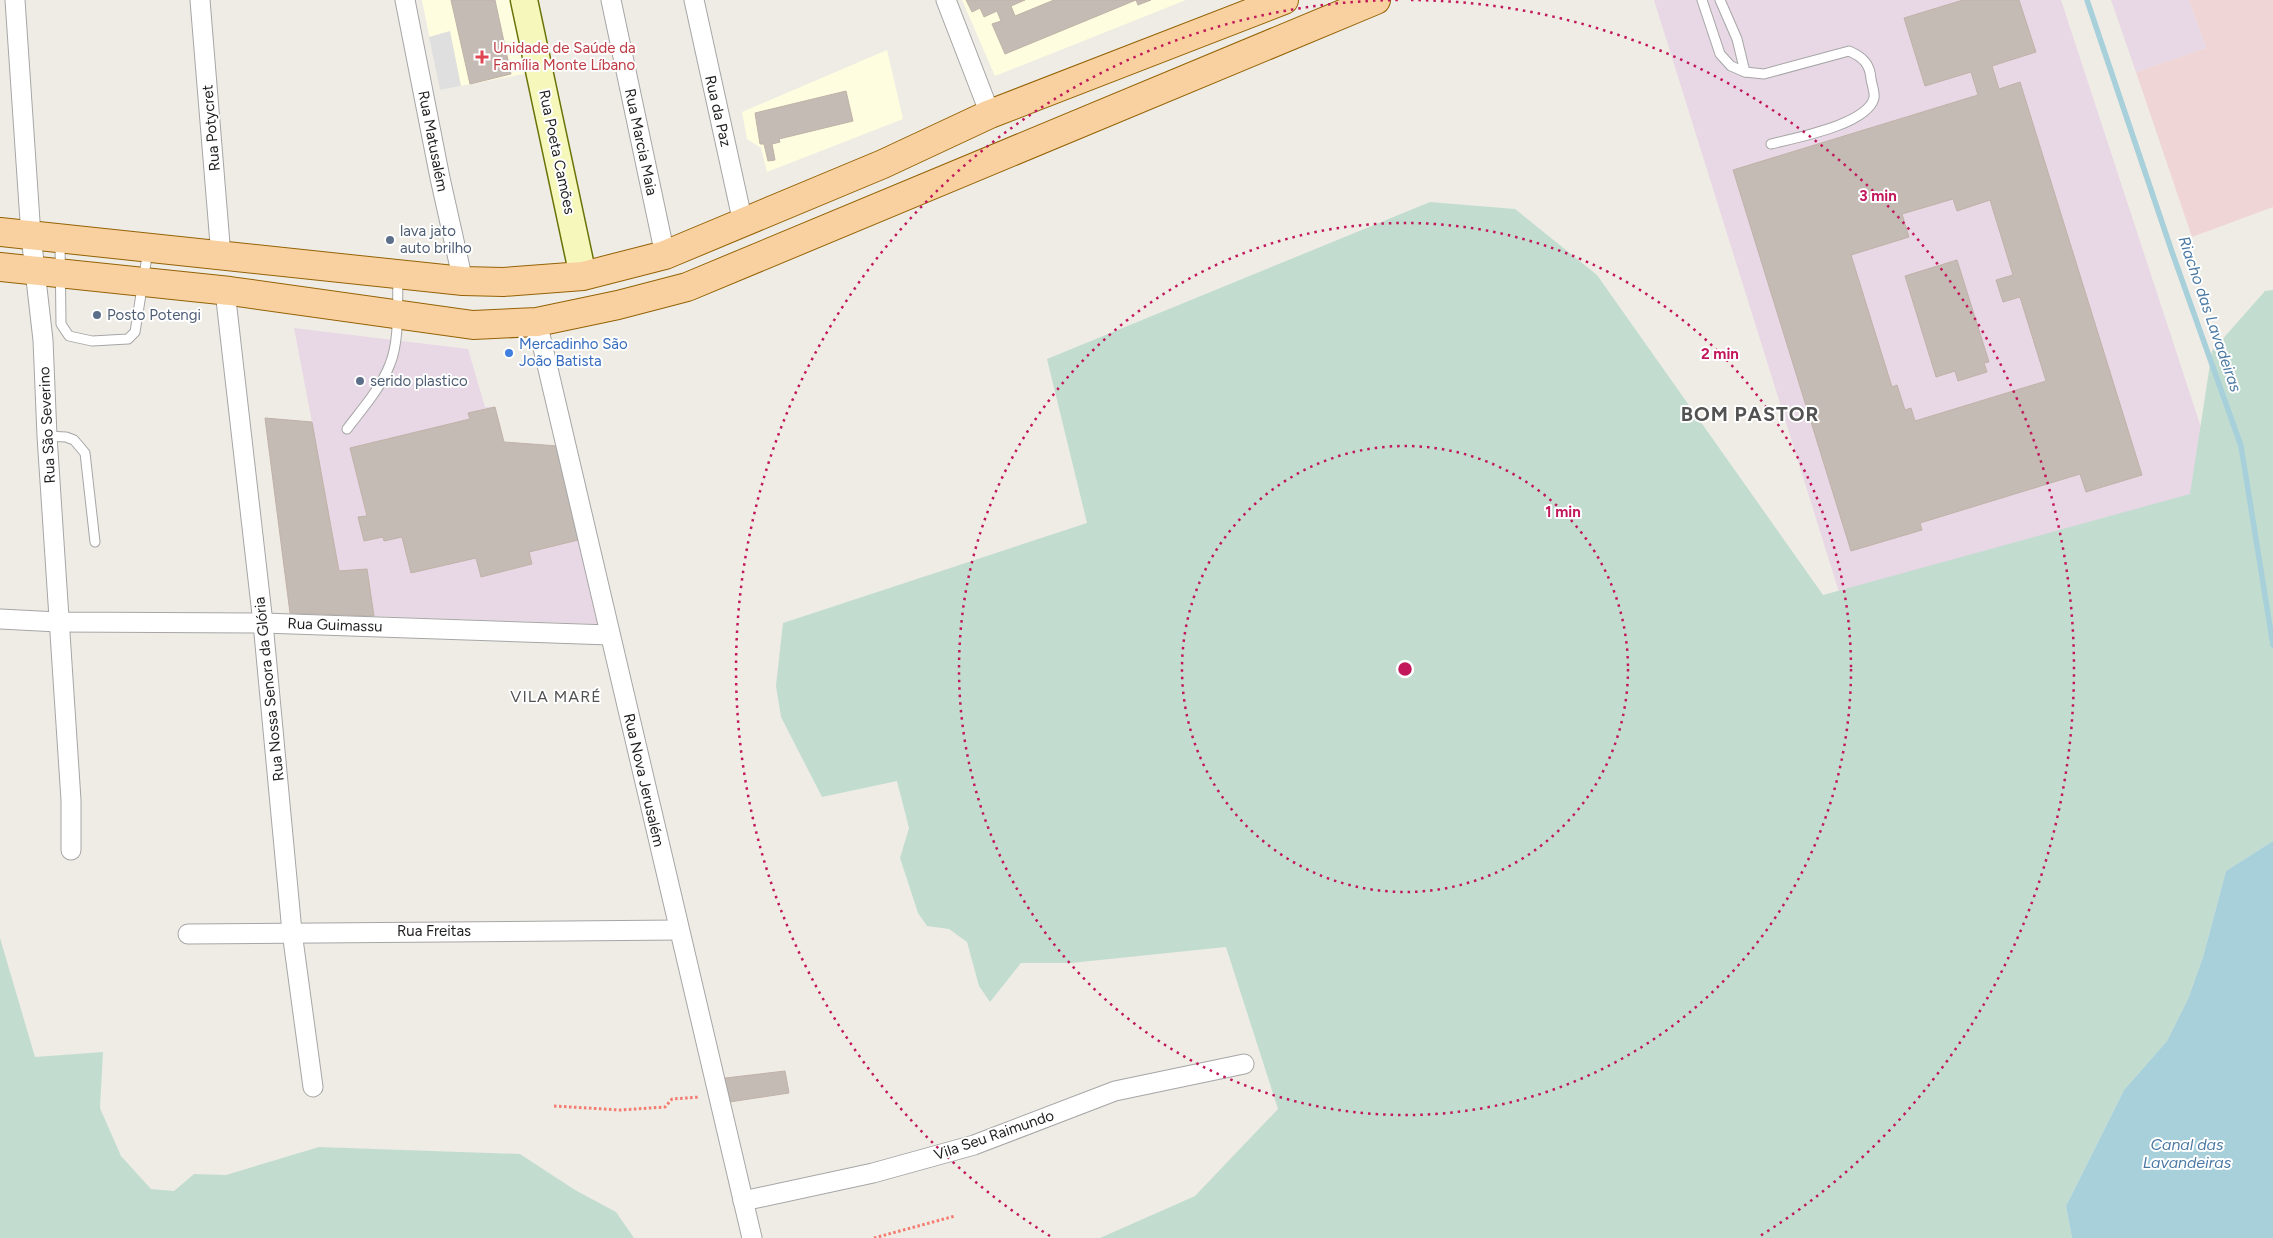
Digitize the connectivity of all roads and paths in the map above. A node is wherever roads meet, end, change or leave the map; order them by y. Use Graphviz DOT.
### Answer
graph roads {
  1 [pos="15,0"];
  2 [pos="200,0"];
  3 [pos="405,0"];
  4 [pos="524,0"];
  5 [pos="611,0"];
  6 [pos="694,0"];
  7 [pos="946,0"];
  8 [pos="1284,0"];
  9 [pos="1376,0"];
  10 [pos="1702,0"];
  11 [pos="1720,0"];
  12 [pos="1745,72"];
  13 [pos="990,114"];
  14 [pos="1770,144"];
  15 [pos="883,164"];
  16 [pos="895,201"];
  17 [pos="743,223"];
  18 [pos="0,232"];
  19 [pos="31,236"];
  20 [pos="60,239"];
  21 [pos="149,248"];
  22 [pos="665,255"];
  23 [pos="221,256"];
  24 [pos="0,267"];
  25 [pos="48,271"];
  26 [pos="398,276"];
  27 [pos="583,276"];
  28 [pos="144,282"];
  29 [pos="463,282"];
  30 [pos="225,291"];
  31 [pos="397,316"];
  32 [pos="537,322"];
  33 [pos="347,429"];
  34 [pos="47,436"];
  35 [pos="95,542"];
  36 [pos="0,619"];
  37 [pos="58,622"];
  38 [pos="263,623"];
  39 [pos="610,635"];
  40 [pos="71,850"];
  41 [pos="679,930"];
  42 [pos="292,932"];
  43 [pos="188,934"];
  44 [pos="1244,1064"];
  45 [pos="313,1087"];
  46 [pos="718,1096"];
  47 [pos="554,1106"];
  48 [pos="743,1201"];
  49 [pos="955,1216"];
  50 [pos="752,1238"];
  51 [pos="874,1238"];
  1 -- 19 [label="street, Rua São Severino"];
  2 -- 23 [label="street, Rua Potycret"];
  3 -- 29 [label="street, Rua Matusalém"];
  4 -- 27 [label="street, Rua Poeta Camões"];
  5 -- 22 [label="street, Rua Marcia Maia"];
  6 -- 17 [label="street, Rua da Paz"];
  7 -- 13 [label="street"];
  8 -- 13 [label="main road"];
  9 -- 16 [label="main road"];
  10 -- 12 [label="lane"];
  11 -- 12 [label="lane"];
  12 -- 14 [label="lane"];
  13 -- 15 [label="main road"];
  15 -- 16 [label="main road"];
  15 -- 17 [label="main road"];
  16 -- 32 [label="main road"];
  17 -- 22 [label="main road"];
  18 -- 19 [label="main road"];
  19 -- 20 [label="main road"];
  19 -- 25 [label="street, Rua São Severino"];
  20 -- 21 [label="main road"];
  20 -- 25 [label="lane"];
  21 -- 23 [label="main road"];
  21 -- 28 [label="lane"];
  22 -- 27 [label="main road"];
  23 -- 26 [label="main road"];
  24 -- 25 [label="main road"];
  25 -- 28 [label="main road"];
  25 -- 28 [label="lane"];
  25 -- 34 [label="street, Rua São Severino"];
  26 -- 29 [label="main road"];
  26 -- 31 [label="lane"];
  27 -- 29 [label="main road"];
  28 -- 30 [label="main road"];
  30 -- 31 [label="main road"];
  30 -- 38 [label="street, Rua Nossa Senora da Glória"];
  31 -- 32 [label="main road"];
  31 -- 33 [label="lane"];
  32 -- 39 [label="street, Rua Nova Jerusalém"];
  34 -- 35 [label="lane"];
  34 -- 37 [label="street, Rua São Severino"];
  36 -- 37 [label="street, Rua Guimassu"];
  37 -- 38 [label="street, Rua Guimassu"];
  37 -- 40 [label="street, Rua São Severino"];
  38 -- 39 [label="street, Rua Guimassu"];
  38 -- 42 [label="street, Rua Nossa Senora da Glória"];
  39 -- 41 [label="street, Rua Nova Jerusalém"];
  41 -- 42 [label="street, Rua Freitas"];
  41 -- 46 [label="street, Rua Nova Jerusalém"];
  42 -- 43 [label="street, Rua Freitas"];
  42 -- 45 [label="street, Rua Nossa Senora da Glória"];
  44 -- 48 [label="street, Vila Seu Raimundo"];
  46 -- 47 [label="path"];
  46 -- 48 [label="street, Rua Nova Jerusalém"];
  48 -- 50 [label="street, Rua Nova Jerusalém"];
  49 -- 51 [label="path"];
}
